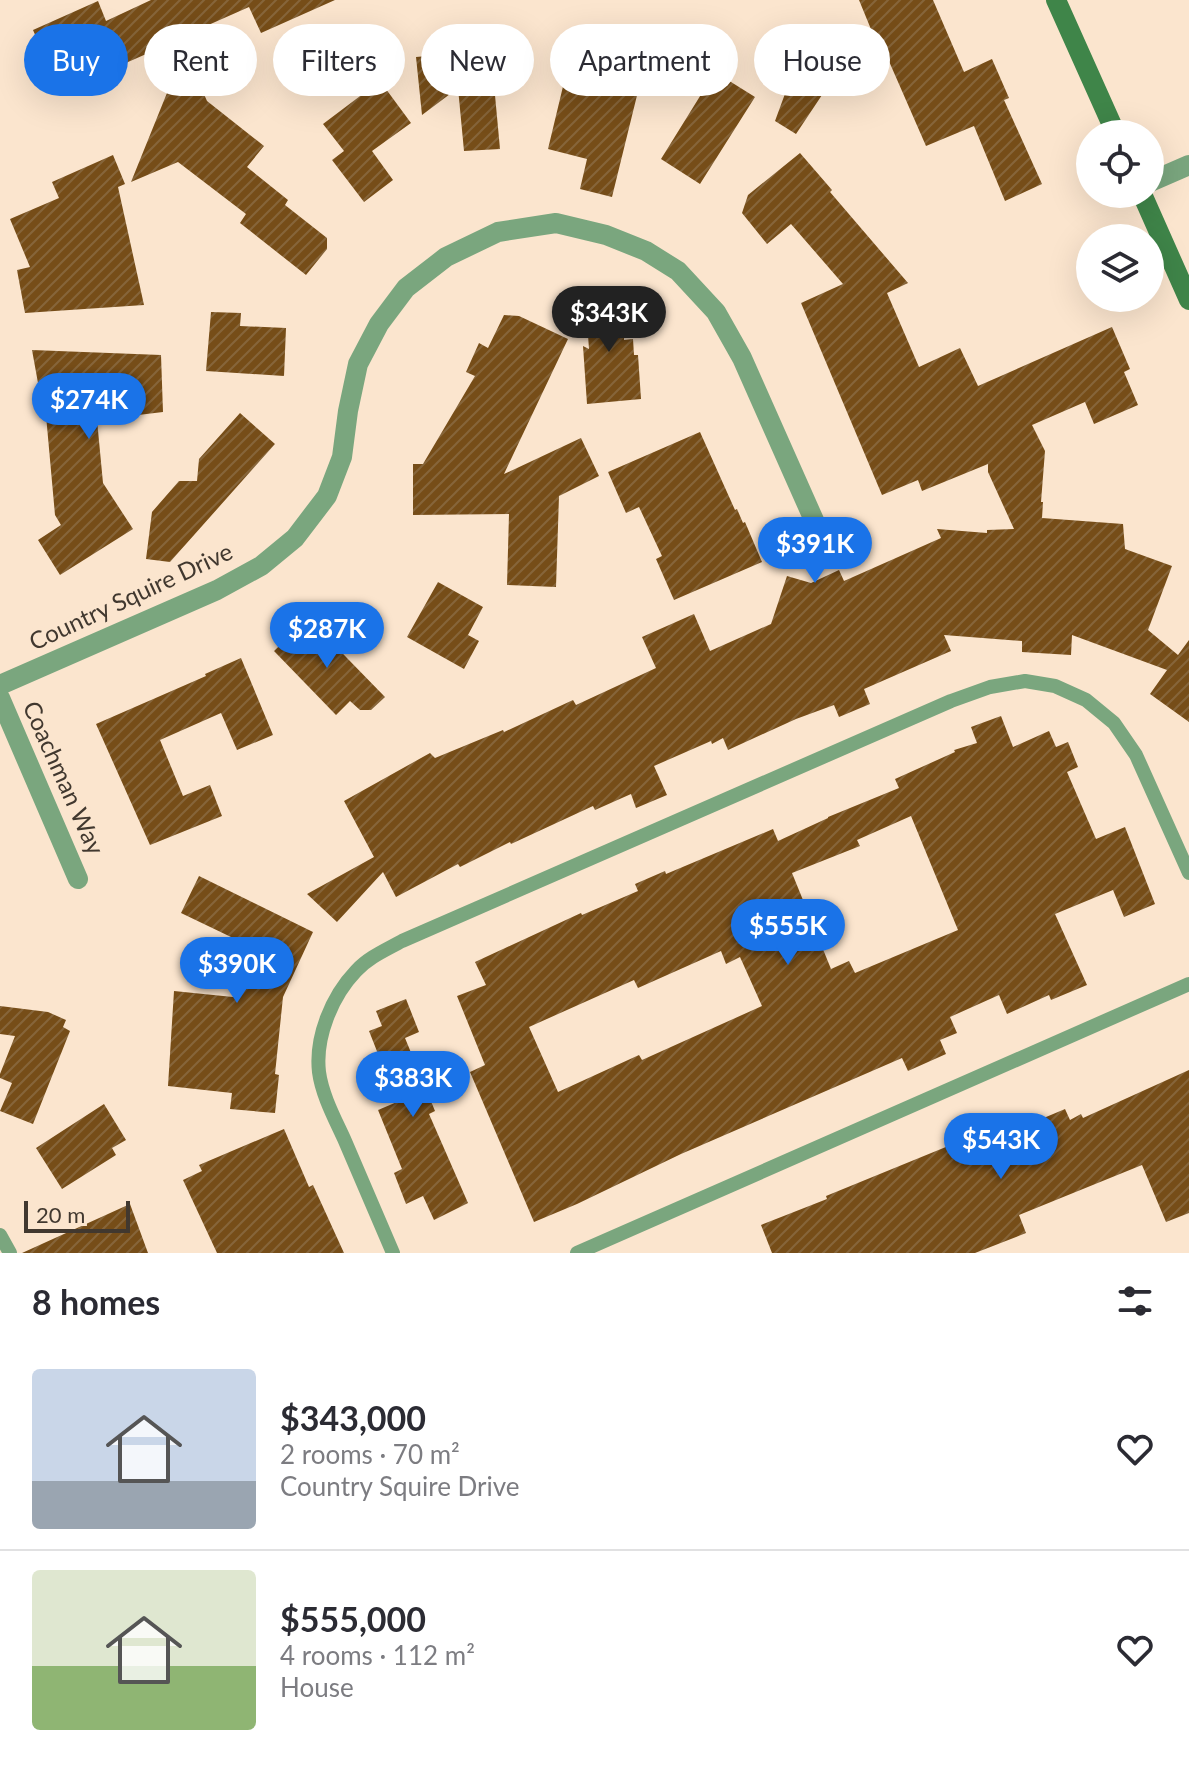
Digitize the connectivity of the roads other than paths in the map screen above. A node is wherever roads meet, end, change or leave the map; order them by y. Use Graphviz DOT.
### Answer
graph roads {
  1 [pos="1056,0"];
  2 [pos="1110,120"];
  3 [pos="1189,165"];
  4 [pos="1164,176"];
  5 [pos="1148,208"];
  6 [pos="1189,300"];
  7 [pos="825,545"];
  8 [pos="0,685"];
  9 [pos="0,698"];
  10 [pos="1189,873"];
  11 [pos="78,879"];
  12 [pos="1189,984"];
  13 [pos="0,1235"];
  14 [pos="10,1253"];
  15 [pos="393,1253"];
  16 [pos="577,1253"];
  1 -- 2 [label="main road"];
  3 -- 4 [label="street"];
  5 -- 6 [label="main road"];
  7 -- 8 [label="street, Country Squire Drive"];
  9 -- 11 [label="street, Coachman Way"];
  10 -- 15 [label="lane"];
  12 -- 16 [label="lane"];
  13 -- 14 [label="lane"];
}
